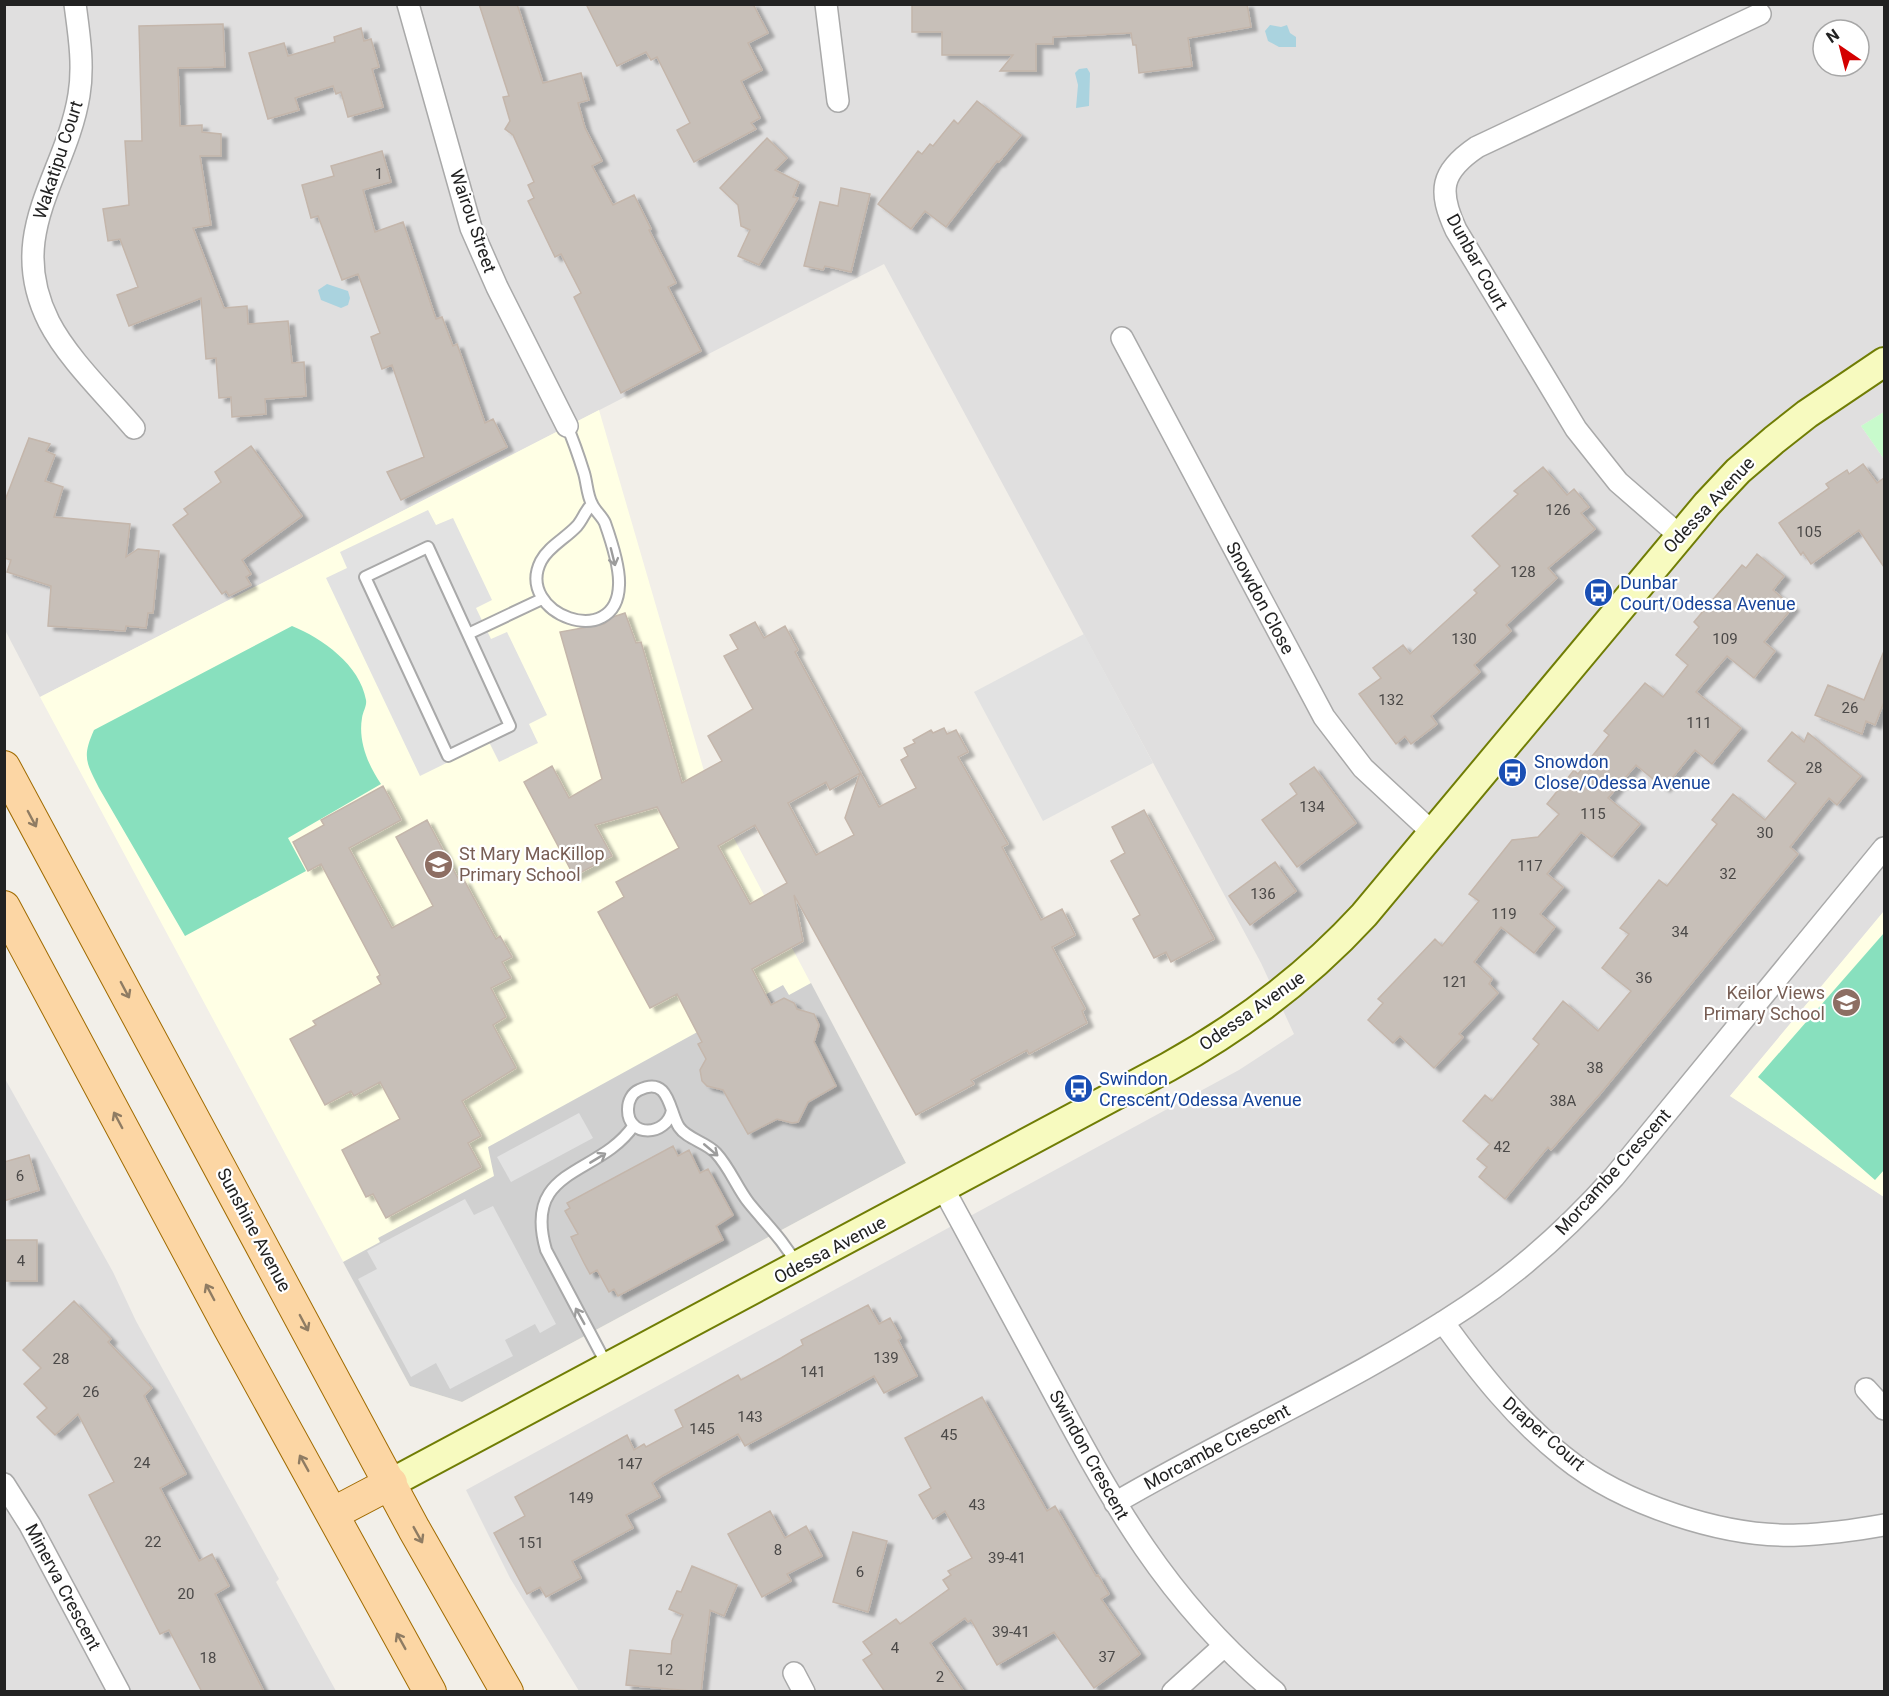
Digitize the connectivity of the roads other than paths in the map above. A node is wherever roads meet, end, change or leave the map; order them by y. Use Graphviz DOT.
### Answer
graph roads {
  1 [pos="75,4"];
  2 [pos="408,4"];
  3 [pos="826,4"];
  4 [pos="1760,14"];
  5 [pos="838,101"];
  6 [pos="1122,338"];
  7 [pos="1884,362"];
  8 [pos="567,426"];
  9 [pos="134,428"];
  10 [pos="591,504"];
  11 [pos="1679,535"];
  12 [pos="542,599"];
  13 [pos="468,634"];
  14 [pos="4,767"];
  15 [pos="1433,833"];
  16 [pos="1884,848"];
  17 [pos="4,908"];
  18 [pos="4,946"];
  19 [pos="64,1019"];
  20 [pos="672,1110"];
  21 [pos="634,1125"];
  22 [pos="944,1188"];
  23 [pos="798,1267"];
  24 [pos="1443,1322"];
  25 [pos="608,1367"];
  26 [pos="1866,1389"];
  27 [pos="1884,1409"];
  28 [pos="4,1484"];
  29 [pos="391,1484"];
  30 [pos="1115,1503"];
  31 [pos="332,1514"];
  32 [pos="1884,1525"];
  33 [pos="1224,1646"];
  34 [pos="794,1673"];
  35 [pos="119,1692"];
  36 [pos="430,1692"];
  37 [pos="507,1692"];
  38 [pos="804,1692"];
  39 [pos="1173,1692"];
  40 [pos="1275,1692"];
  1 -- 9 [label="street, Wakatipu Court"];
  2 -- 8 [label="street, Wairou Street"];
  3 -- 5 [label="street"];
  4 -- 11 [label="street, Dunbar Court"];
  6 -- 15 [label="street, Snowdon Close"];
  7 -- 11 [label="street, Odessa Avenue"];
  8 -- 10 [label="lane"];
  10 -- 12 [label="lane"];
  10 -- 12 [label="lane, one-way"];
  11 -- 15 [label="street, Odessa Avenue"];
  12 -- 13 [label="lane"];
  13 -- 13 [label="lane"];
  14 -- 29 [label="main road, Sunshine Avenue, one-way"];
  15 -- 22 [label="street, Odessa Avenue"];
  16 -- 24 [label="street, Morcambe Crescent"];
  17 -- 19 [label="main road"];
  18 -- 19 [label="main road"];
  31 -- 19 [label="main road, one-way"];
  20 -- 21 [label="lane"];
  20 -- 21 [label="lane"];
  20 -- 23 [label="lane, one-way"];
  25 -- 21 [label="lane, one-way"];
  22 -- 23 [label="street, Odessa Avenue"];
  22 -- 30 [label="street, Swindon Crescent"];
  23 -- 25 [label="street, Odessa Avenue"];
  24 -- 30 [label="street, Morcambe Crescent"];
  24 -- 32 [label="street, Draper Court"];
  25 -- 29 [label="street, Odessa Avenue"];
  26 -- 27 [label="street"];
  28 -- 35 [label="street, Minerva Crescent"];
  29 -- 31 [label="main road"];
  29 -- 37 [label="main road, Sunshine Avenue, one-way"];
  30 -- 33 [label="street, Swindon Crescent"];
  36 -- 31 [label="main road, one-way"];
  33 -- 39 [label="street"];
  33 -- 40 [label="street, Swindon Crescent"];
  34 -- 38 [label="street"];
}
